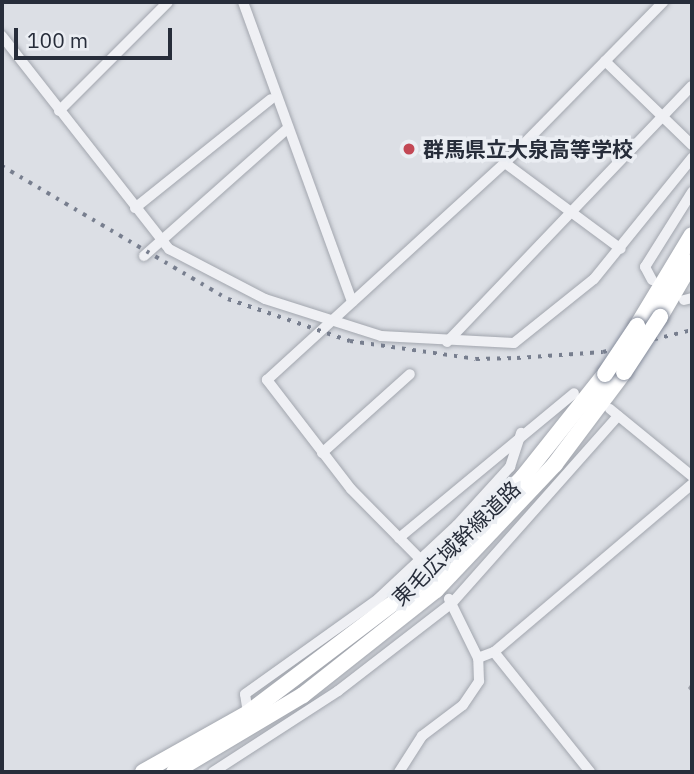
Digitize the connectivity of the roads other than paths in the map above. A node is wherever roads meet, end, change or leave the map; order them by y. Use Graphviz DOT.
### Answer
graph roads {
  1 [pos="243,2"];
  2 [pos="663,2"];
  3 [pos="162,4"];
  4 [pos="2,36"];
  5 [pos="605,61"];
  6 [pos="692,86"];
  7 [pos="271,99"];
  8 [pos="58,111"];
  9 [pos="665,120"];
  10 [pos="288,128"];
  11 [pos="692,145"];
  12 [pos="692,159"];
  13 [pos="505,163"];
  14 [pos="692,192"];
  15 [pos="135,208"];
  16 [pos="573,214"];
  17 [pos="692,235"];
  18 [pos="161,242"];
  19 [pos="621,249"];
  20 [pos="144,256"];
  21 [pos="692,262"];
  22 [pos="652,280"];
  23 [pos="352,302"];
  24 [pos="330,322"];
  25 [pos="447,342"];
  26 [pos="410,374"];
  27 [pos="574,393"];
  28 [pos="521,433"];
  29 [pos="322,453"];
  30 [pos="692,476"];
  31 [pos="692,484"];
  32 [pos="399,538"];
  33 [pos="421,561"];
  34 [pos="451,601"];
  35 [pos="494,652"];
  36 [pos="478,658"];
  37 [pos="248,713"];
  38 [pos="143,772"];
  39 [pos="174,772"];
  40 [pos="213,772"];
  41 [pos="399,772"];
  42 [pos="590,772"];
  1 -- 10 [label="street"];
  2 -- 5 [label="street"];
  3 -- 8 [label="street"];
  4 -- 8 [label="street"];
  5 -- 9 [label="street"];
  5 -- 13 [label="street"];
  6 -- 9 [label="street"];
  7 -- 15 [label="street"];
  8 -- 15 [label="street"];
  9 -- 11 [label="street"];
  9 -- 16 [label="street"];
  10 -- 18 [label="street"];
  10 -- 23 [label="street"];
  12 -- 19 [label="street"];
  13 -- 16 [label="street"];
  13 -- 23 [label="street"];
  14 -- 22 [label="street"];
  15 -- 18 [label="street"];
  16 -- 19 [label="street"];
  16 -- 25 [label="street"];
  17 -- 37 [label="highway, 東毛広域幹線道路, bridge"];
  18 -- 20 [label="street"];
  18 -- 24 [label="street"];
  19 -- 25 [label="street"];
  21 -- 39 [label="highway, 東毛広域幹線道路, bridge"];
  23 -- 24 [label="street"];
  24 -- 25 [label="street"];
  24 -- 29 [label="street"];
  26 -- 29 [label="street"];
  27 -- 28 [label="street"];
  28 -- 32 [label="street"];
  28 -- 33 [label="street"];
  29 -- 32 [label="street"];
  30 -- 34 [label="street"];
  31 -- 35 [label="street"];
  32 -- 33 [label="street"];
  33 -- 37 [label="street"];
  34 -- 36 [label="street"];
  34 -- 40 [label="street"];
  35 -- 36 [label="street"];
  35 -- 42 [label="street"];
  36 -- 41 [label="street"];
  37 -- 38 [label="highway, 東毛広域幹線道路"];
}
